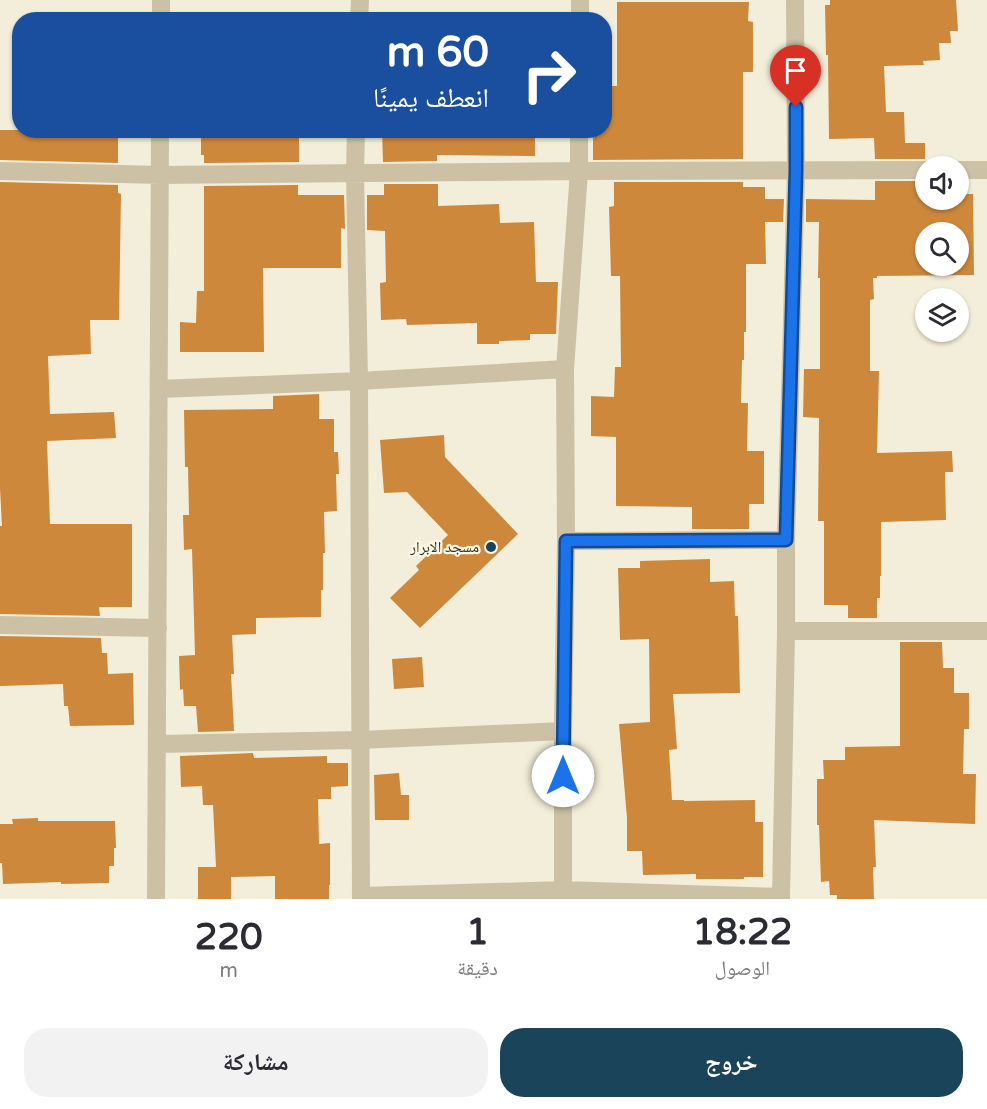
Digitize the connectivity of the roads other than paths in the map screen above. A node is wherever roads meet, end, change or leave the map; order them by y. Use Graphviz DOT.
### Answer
graph roads {
  1 [pos="795,0"];
  2 [pos="160,138"];
  3 [pos="356,138"];
  4 [pos="579,138"];
  5 [pos="969,170"];
  6 [pos="987,170"];
  7 [pos="0,171"];
  8 [pos="579,171"];
  9 [pos="796,171"];
  10 [pos="915,171"];
  11 [pos="355,173"];
  12 [pos="160,175"];
  13 [pos="565,369"];
  14 [pos="359,381"];
  15 [pos="159,388"];
  16 [pos="786,540"];
  17 [pos="566,541"];
  18 [pos="0,625"];
  19 [pos="158,628"];
  20 [pos="786,630"];
  21 [pos="987,631"];
  22 [pos="563,731"];
  23 [pos="360,740"];
  24 [pos="157,744"];
  25 [pos="563,891"];
  26 [pos="361,897"];
  27 [pos="781,898"];
  28 [pos="156,899"];
  1 -- 9 [label="street"];
  2 -- 12 [label="street"];
  3 -- 11 [label="street"];
  4 -- 8 [label="street"];
  5 -- 6 [label="street"];
  7 -- 12 [label="street"];
  8 -- 9 [label="street"];
  8 -- 11 [label="street"];
  8 -- 13 [label="street"];
  9 -- 10 [label="street"];
  9 -- 16 [label="street"];
  11 -- 12 [label="street"];
  11 -- 14 [label="street"];
  12 -- 15 [label="street"];
  13 -- 14 [label="street"];
  13 -- 17 [label="street"];
  14 -- 15 [label="street"];
  14 -- 23 [label="street"];
  15 -- 19 [label="street"];
  16 -- 17 [label="street"];
  16 -- 20 [label="street"];
  17 -- 22 [label="street"];
  18 -- 19 [label="street"];
  19 -- 24 [label="street"];
  20 -- 21 [label="street"];
  20 -- 27 [label="street"];
  22 -- 23 [label="street"];
  22 -- 25 [label="street"];
  23 -- 24 [label="street"];
  23 -- 26 [label="street"];
  24 -- 28 [label="street"];
  25 -- 26 [label="street"];
  25 -- 27 [label="street"];
}
